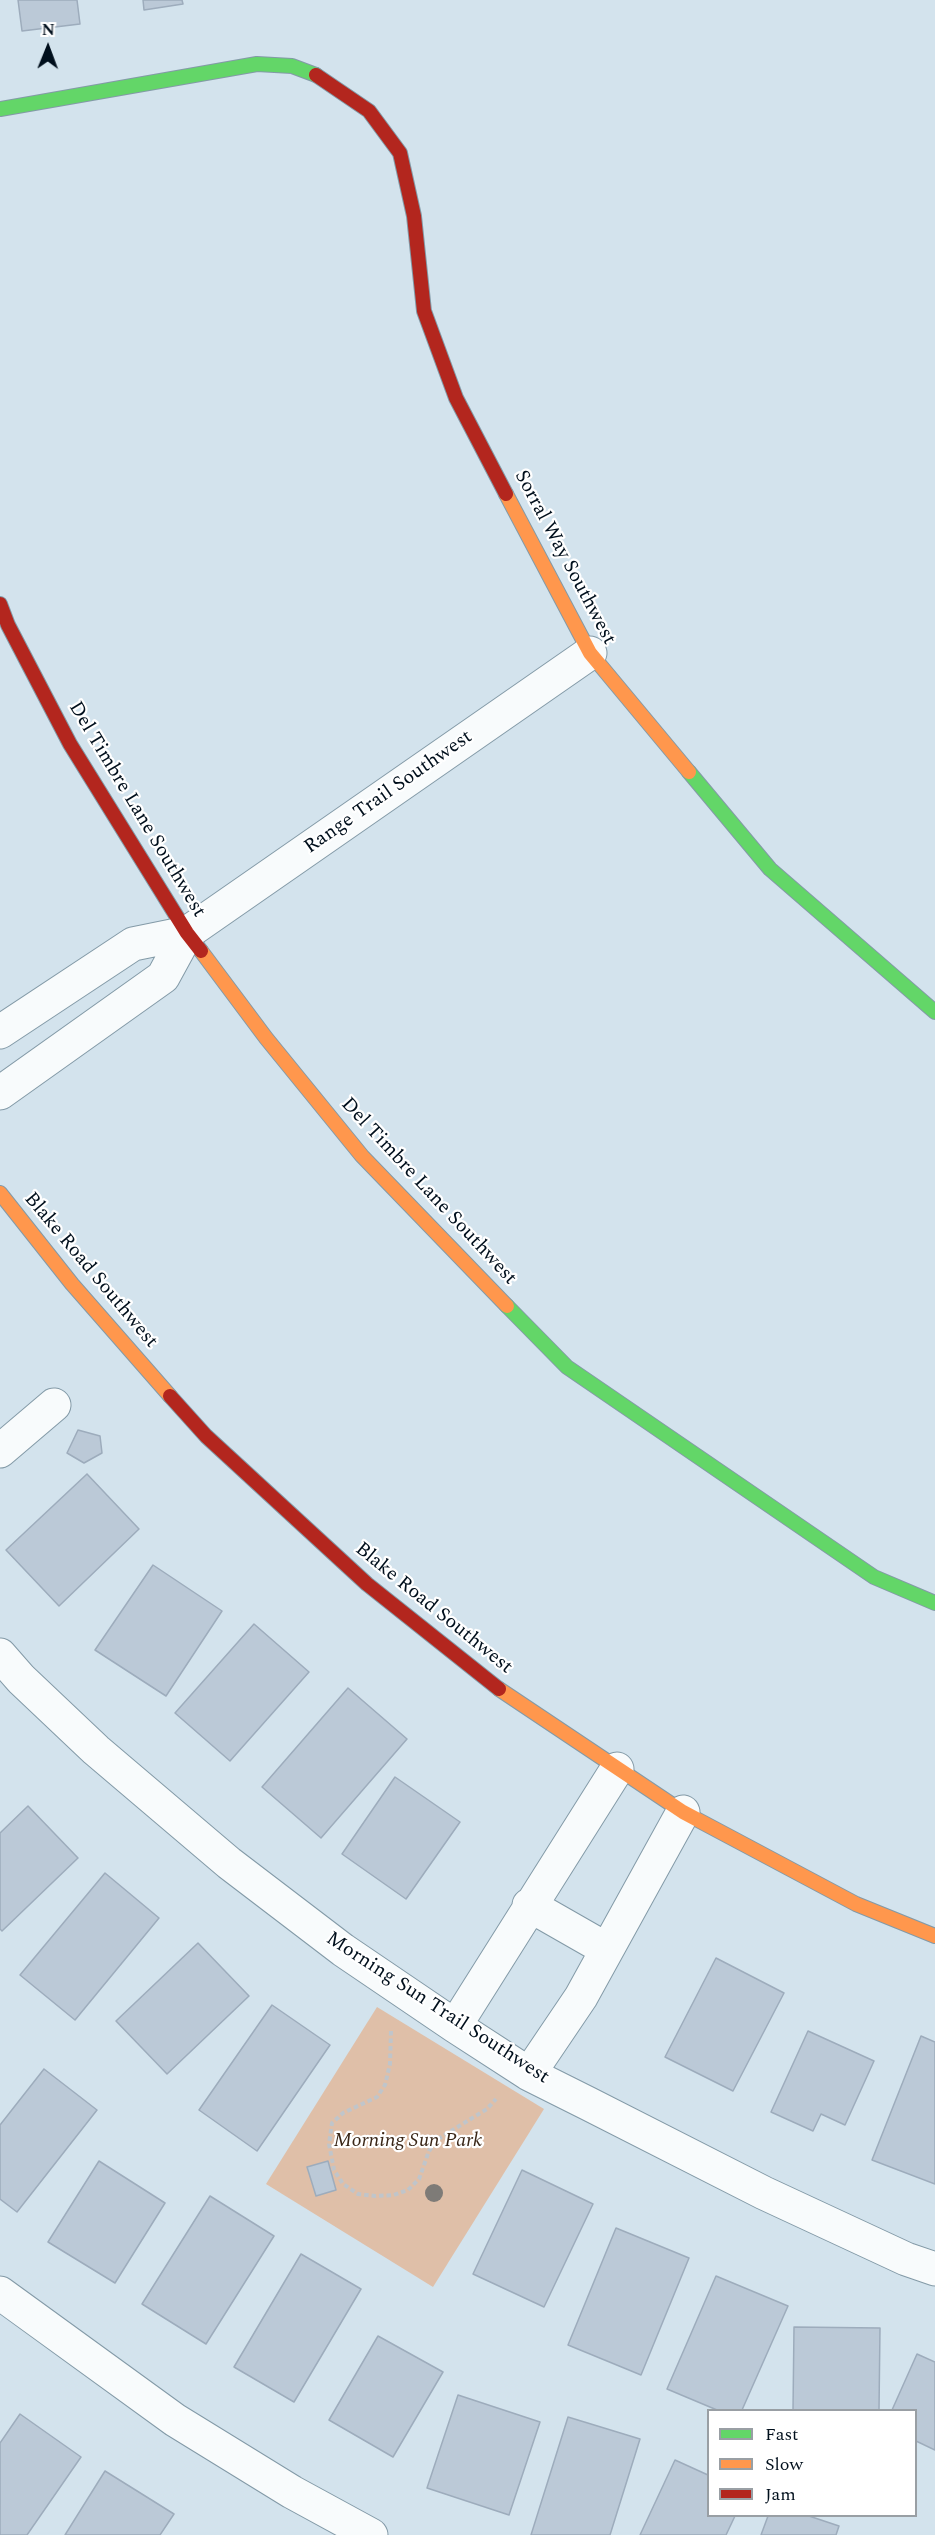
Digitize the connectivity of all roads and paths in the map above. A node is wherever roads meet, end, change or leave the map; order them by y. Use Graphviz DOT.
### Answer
graph roads {
  1 [pos="0,109"];
  2 [pos="0,604"];
  3 [pos="591,653"];
  4 [pos="187,933"];
  5 [pos="39,1006"];
  6 [pos="935,1012"];
  7 [pos="0,1032"];
  8 [pos="67,1047"];
  9 [pos="0,1093"];
  10 [pos="0,1193"];
  11 [pos="54,1405"];
  12 [pos="0,1451"];
  13 [pos="935,1603"];
  14 [pos="0,1655"];
  15 [pos="617,1769"];
  16 [pos="683,1812"];
  17 [pos="529,1905"];
  18 [pos="935,1936"];
  19 [pos="606,1948"];
  20 [pos="454,2026"];
  21 [pos="391,2031"];
  22 [pos="529,2074"];
  23 [pos="497,2098"];
  24 [pos="935,2269"];
  25 [pos="0,2293"];
  26 [pos="371,2535"];
  1 -- 3 [label="street, Sorral Way Southwest"];
  2 -- 4 [label="street, Del Timbre Lane Southwest"];
  3 -- 4 [label="street, Range Trail Southwest"];
  3 -- 6 [label="street, Sorral Way Southwest"];
  4 -- 5 [label="street, Range Trail Southwest"];
  4 -- 8 [label="street, Range Trail Southwest"];
  4 -- 13 [label="street, Del Timbre Lane Southwest"];
  5 -- 7 [label="street, Range Trail Southwest"];
  5 -- 8 [label="street"];
  8 -- 9 [label="street, Range Trail Southwest"];
  10 -- 15 [label="street, Blake Road Southwest"];
  11 -- 12 [label="street"];
  14 -- 20 [label="street, Morning Sun Trail Southwest"];
  15 -- 16 [label="street, Blake Road Southwest"];
  15 -- 17 [label="street"];
  16 -- 18 [label="street, Blake Road Southwest"];
  16 -- 19 [label="street"];
  17 -- 19 [label="street"];
  17 -- 20 [label="street"];
  19 -- 22 [label="street"];
  20 -- 22 [label="street, Morning Sun Trail Southwest"];
  21 -- 23 [label="path"];
  22 -- 24 [label="street, Morning Sun Trail Southwest"];
  25 -- 26 [label="street"];
}
